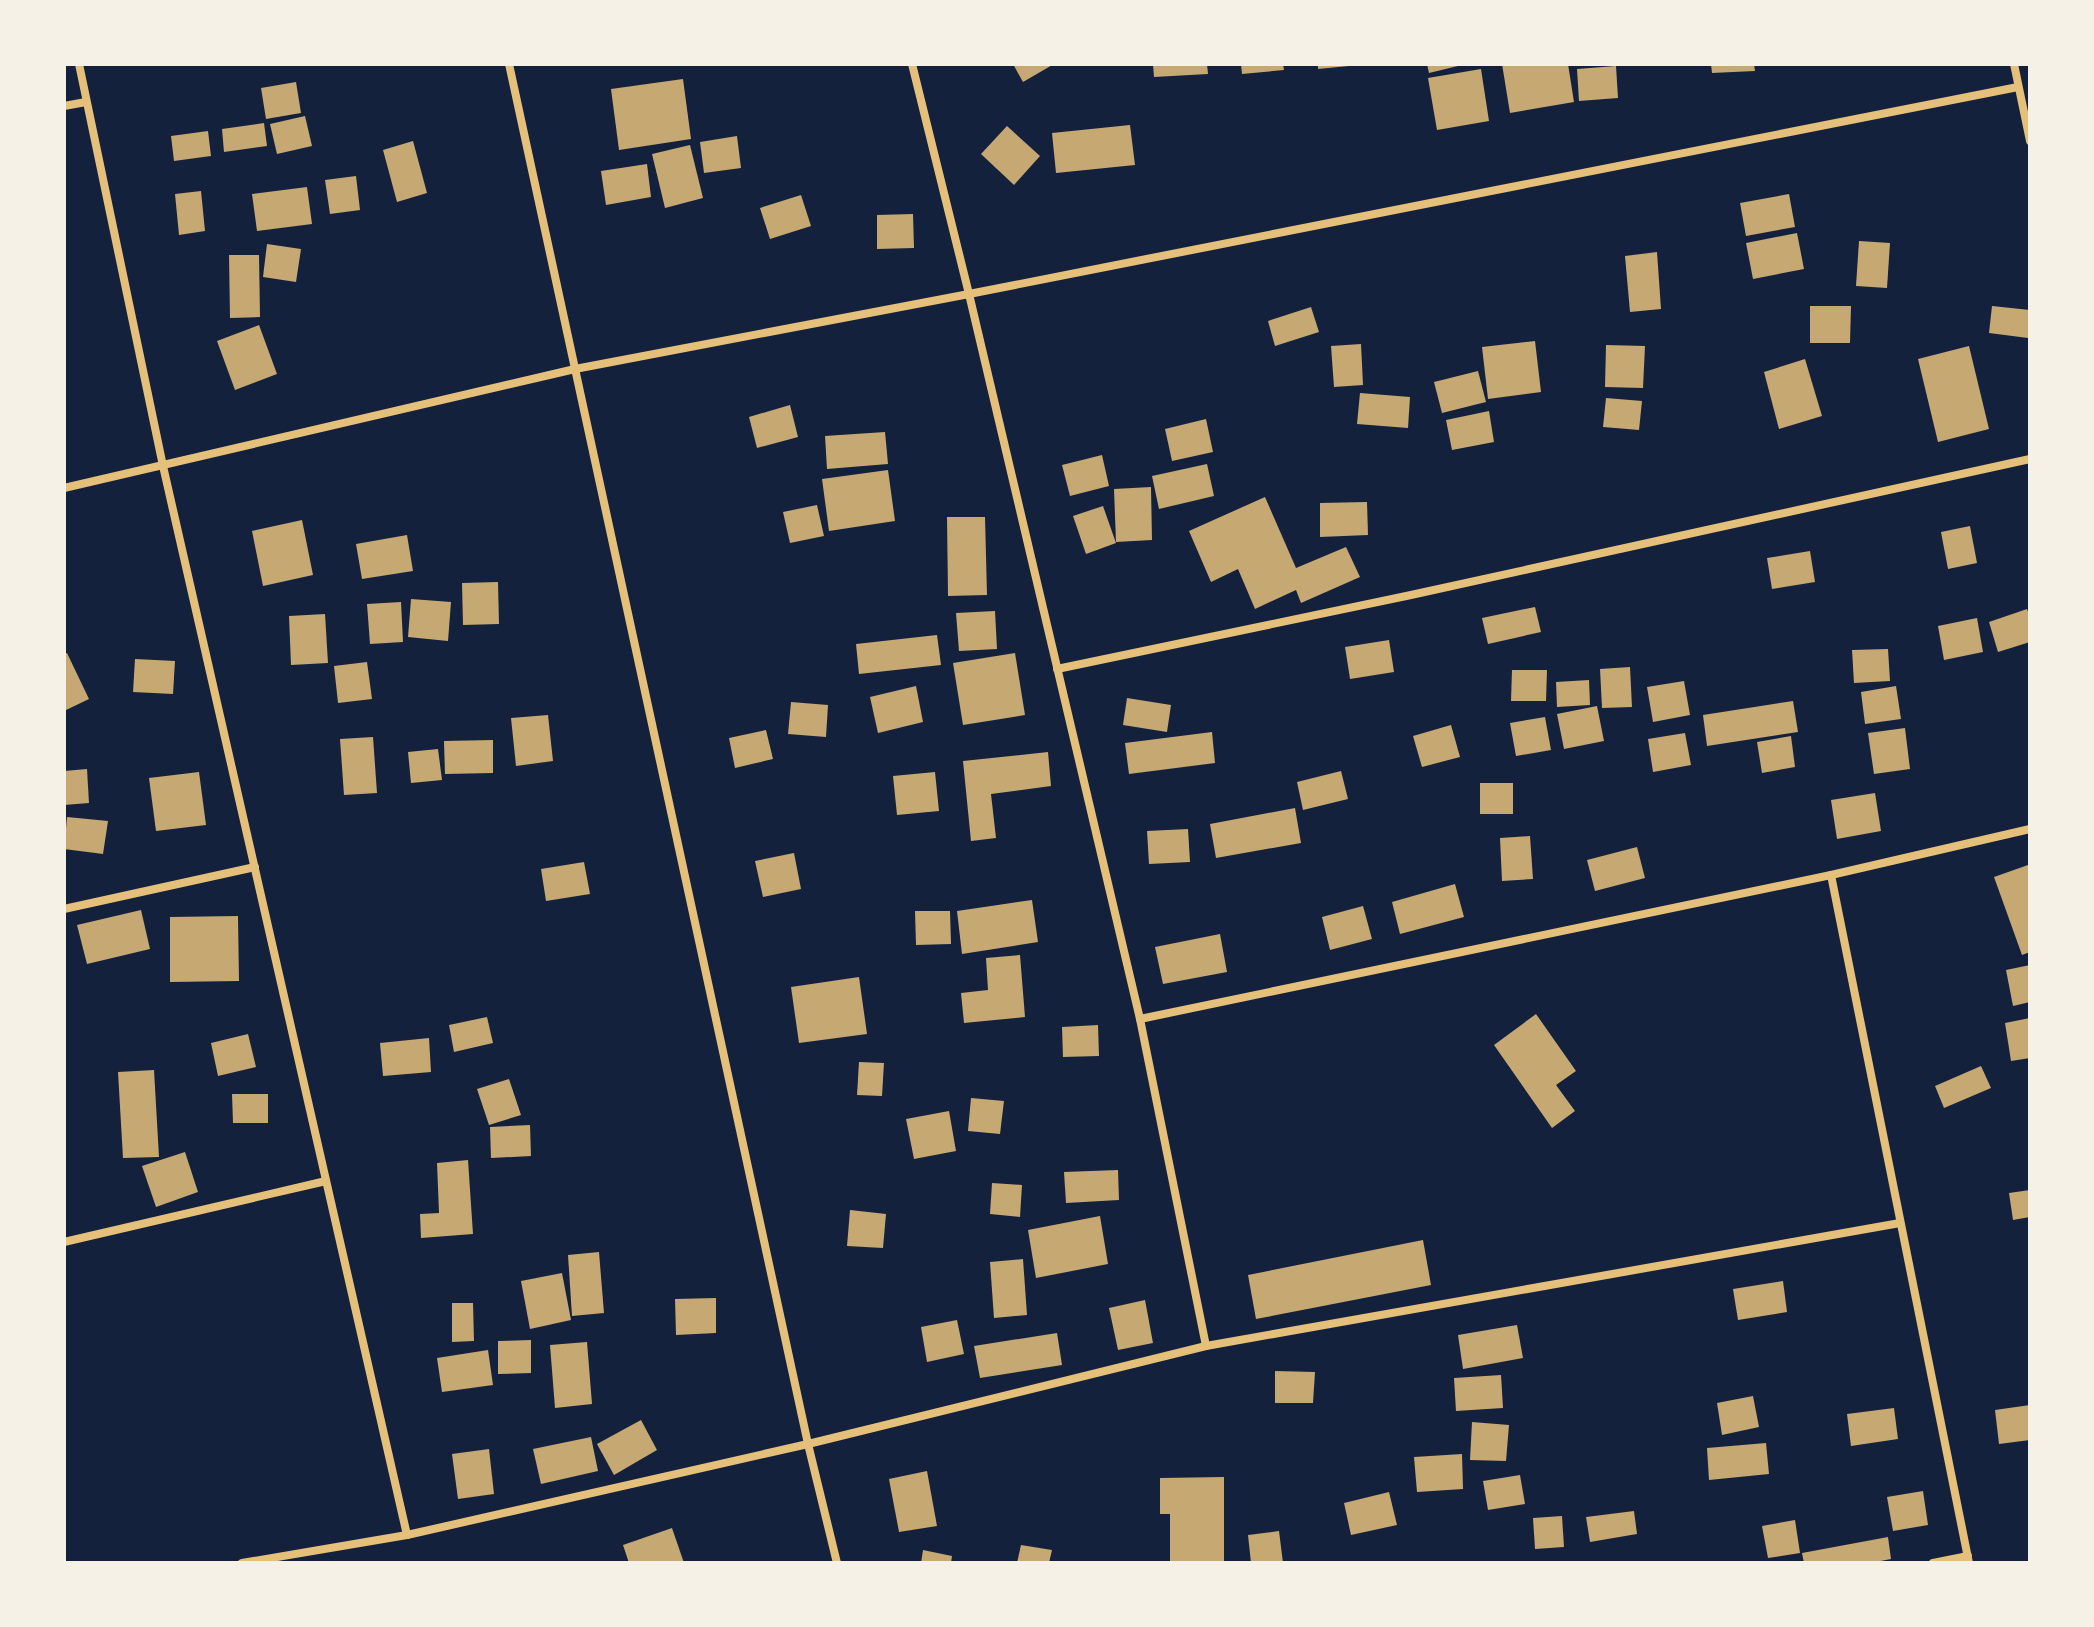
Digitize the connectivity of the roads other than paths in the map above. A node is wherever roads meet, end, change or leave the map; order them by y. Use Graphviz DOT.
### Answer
graph roads {
  1 [pos="79,64"];
  2 [pos="509,64"];
  3 [pos="912,64"];
  4 [pos="2014,64"];
  5 [pos="2018,87"];
  6 [pos="86,102"];
  7 [pos="64,106"];
  8 [pos="2030,141"];
  9 [pos="969,294"];
  10 [pos="575,369"];
  11 [pos="2030,459"];
  12 [pos="163,466"];
  13 [pos="64,488"];
  14 [pos="1057,669"];
  15 [pos="2030,829"];
  16 [pos="255,867"];
  17 [pos="1831,875"];
  18 [pos="64,909"];
  19 [pos="1140,1019"];
  20 [pos="326,1181"];
  21 [pos="1900,1223"];
  22 [pos="64,1242"];
  23 [pos="1206,1346"];
  24 [pos="808,1444"];
  25 [pos="407,1535"];
  26 [pos="1969,1560"];
  27 [pos="242,1563"];
  28 [pos="837,1563"];
  29 [pos="1933,1563"];
  1 -- 6 [label="street"];
  2 -- 10 [label="street"];
  3 -- 9 [label="street"];
  4 -- 5 [label="street"];
  5 -- 8 [label="street"];
  5 -- 9 [label="street"];
  6 -- 7 [label="street"];
  6 -- 12 [label="street"];
  9 -- 10 [label="street"];
  9 -- 14 [label="street"];
  10 -- 12 [label="street"];
  10 -- 24 [label="street"];
  11 -- 14 [label="street"];
  12 -- 13 [label="street"];
  12 -- 16 [label="street"];
  14 -- 19 [label="street"];
  15 -- 17 [label="street"];
  16 -- 18 [label="street"];
  16 -- 20 [label="street"];
  17 -- 19 [label="street"];
  17 -- 21 [label="street"];
  19 -- 23 [label="street"];
  20 -- 22 [label="street"];
  20 -- 25 [label="street"];
  21 -- 23 [label="street"];
  21 -- 26 [label="street"];
  23 -- 24 [label="street"];
  24 -- 25 [label="street"];
  24 -- 28 [label="street"];
  25 -- 27 [label="street"];
  26 -- 29 [label="street"];
}
